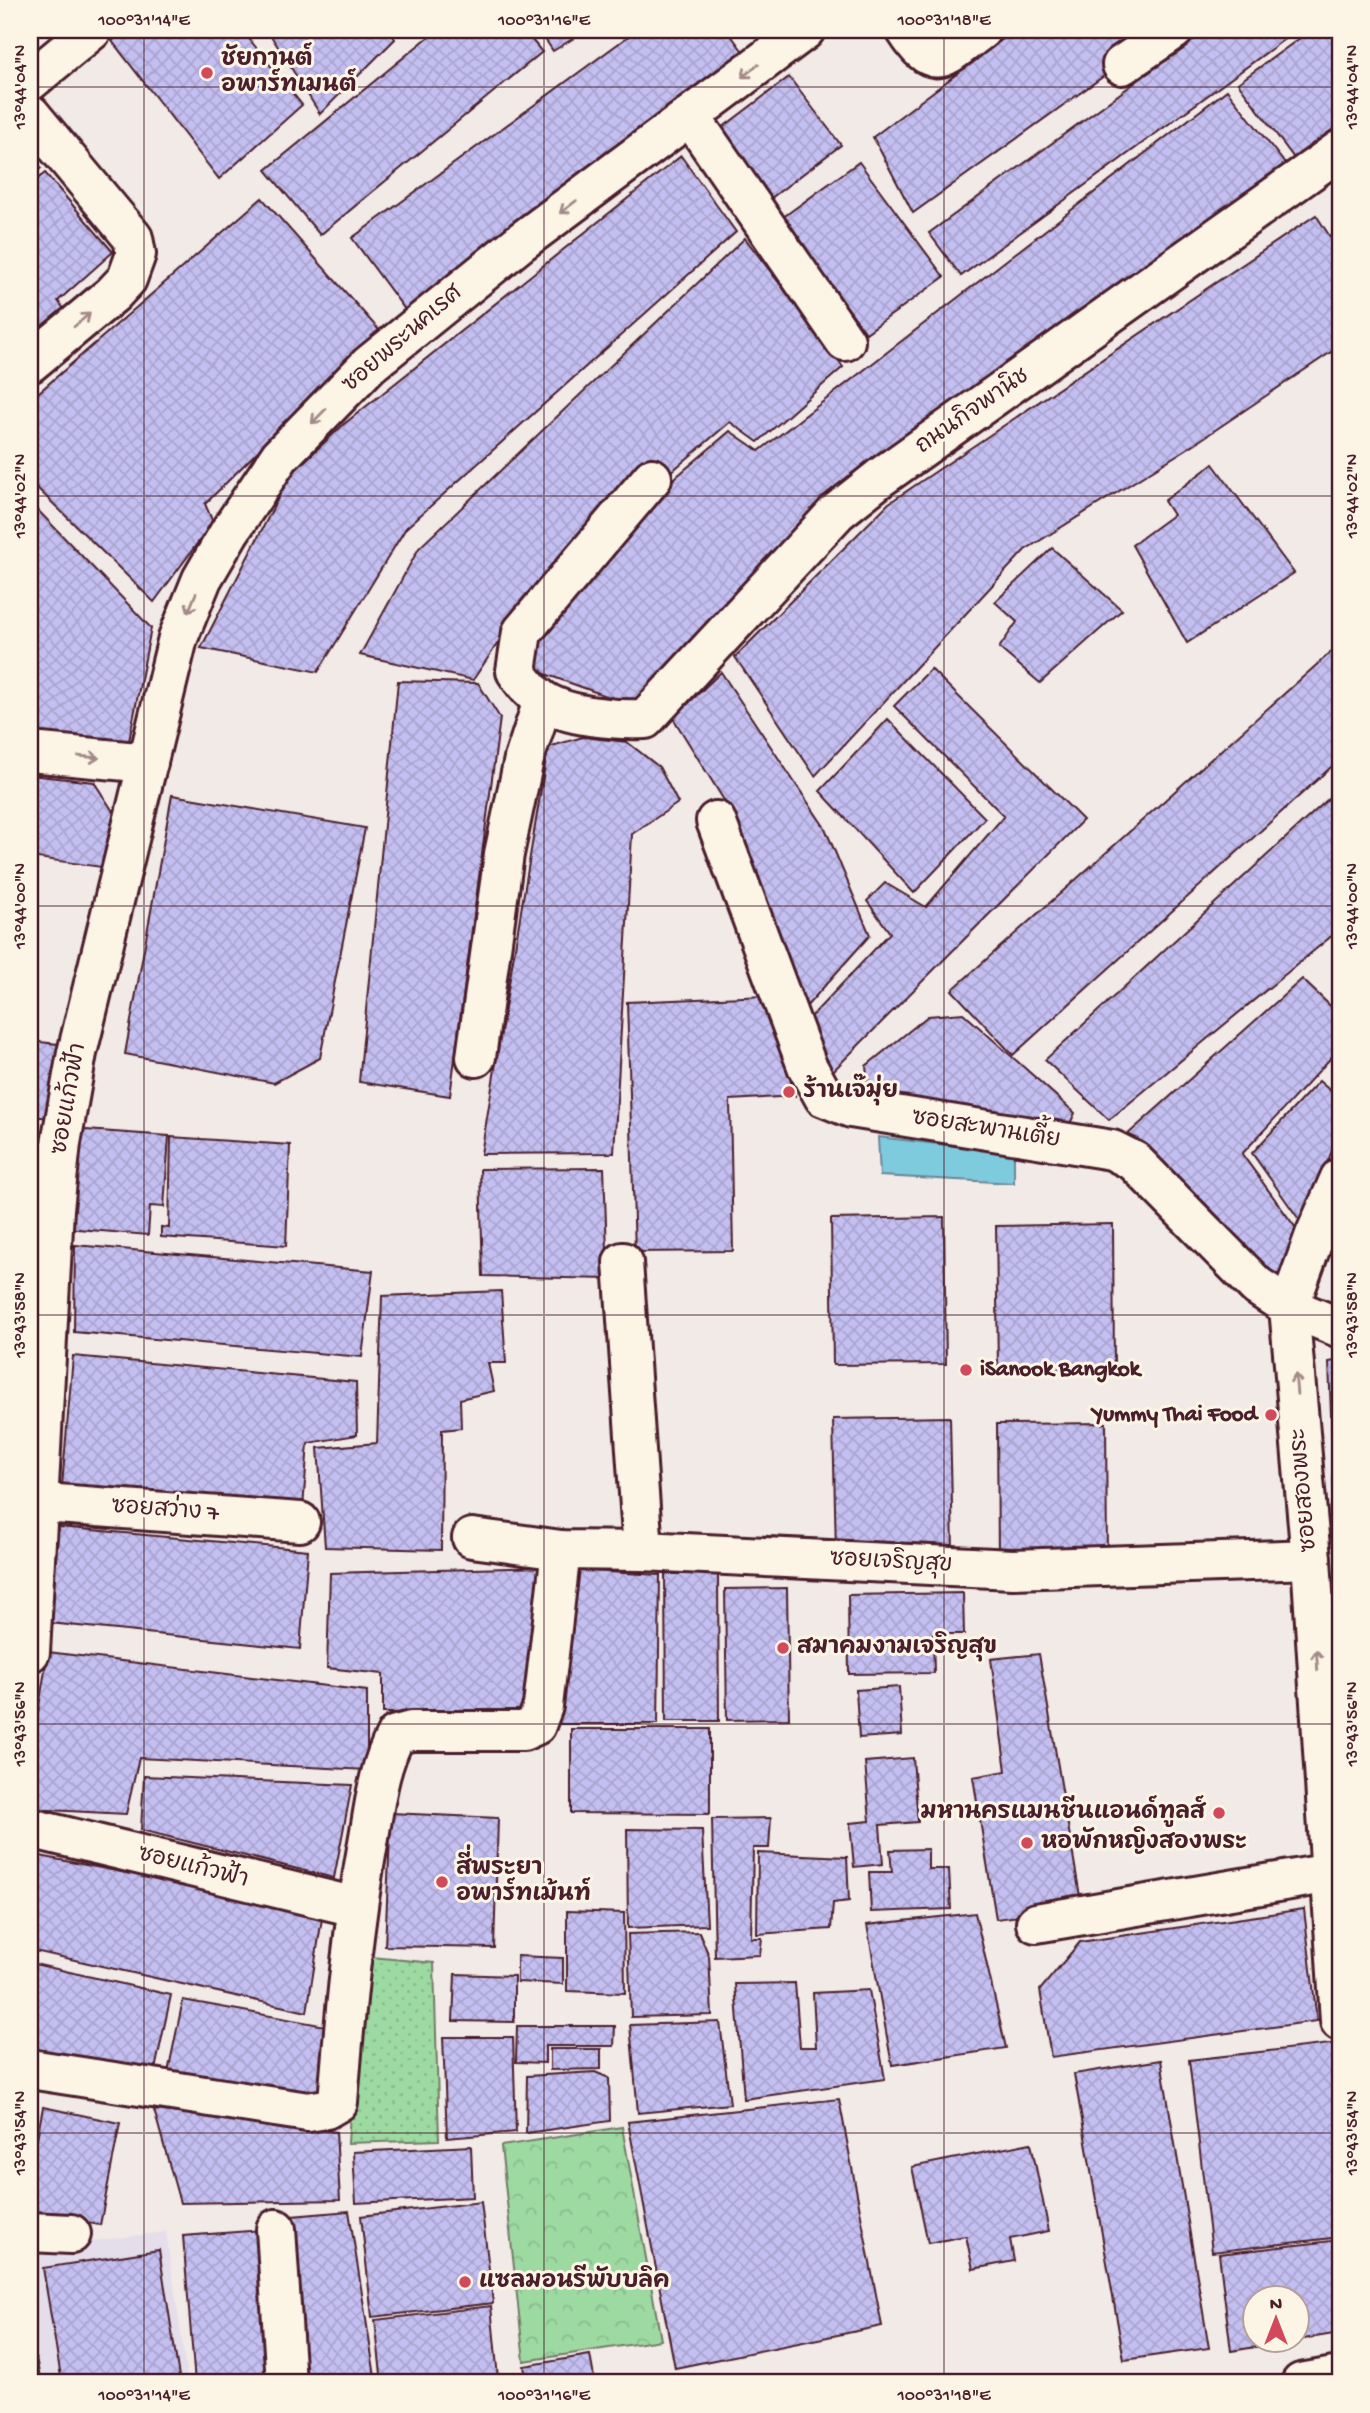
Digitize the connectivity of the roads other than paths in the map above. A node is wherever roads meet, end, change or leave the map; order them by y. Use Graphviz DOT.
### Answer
graph roads {
  1 [pos="92,30"];
  2 [pos="804,30"];
  3 [pos="906,30"];
  4 [pos="981,30"];
  5 [pos="1174,30"];
  6 [pos="1122,65"];
  7 [pos="30,81"];
  8 [pos="30,114"];
  9 [pos="690,116"];
  10 [pos="1340,150"];
  11 [pos="845,341"];
  12 [pos="30,363"];
  13 [pos="652,478"];
  14 [pos="543,701"];
  15 [pos="30,752"];
  16 [pos="148,763"];
  17 [pos="716,821"];
  18 [pos="476,1057"];
  19 [pos="1340,1178"];
  20 [pos="623,1262"];
  21 [pos="1289,1307"];
  22 [pos="1340,1328"];
  23 [pos="35,1502"];
  24 [pos="300,1522"];
  25 [pos="472,1538"];
  26 [pos="561,1550"];
  27 [pos="643,1551"];
  28 [pos="1311,1559"];
  29 [pos="30,1652"];
  30 [pos="30,1828"];
  31 [pos="1331,1873"];
  32 [pos="356,1907"];
  33 [pos="1036,1923"];
  34 [pos="1337,1930"];
  35 [pos="1340,2021"];
  36 [pos="30,2069"];
  37 [pos="276,2229"];
  38 [pos="30,2232"];
  39 [pos="71,2234"];
  40 [pos="1340,2376"];
  41 [pos="286,2383"];
  42 [pos="1301,2383"];
  1 -- 7 [label="street"];
  2 -- 9 [label="street, ซอยพระนคเรศ, one-way"];
  3 -- 4 [label="street"];
  5 -- 6 [label="street"];
  12 -- 8 [label="street, one-way"];
  9 -- 11 [label="street"];
  9 -- 16 [label="street, ซอยพระนคเรศ, one-way"];
  10 -- 14 [label="street, ถนนกิจพานิช"];
  13 -- 14 [label="street"];
  14 -- 18 [label="street"];
  15 -- 16 [label="street, one-way"];
  16 -- 23 [label="street, ซอยแก้วฟ้า"];
  17 -- 21 [label="street, ซอยสะพานเตี้ย"];
  19 -- 21 [label="street, ซอยสองพระ"];
  20 -- 27 [label="street"];
  21 -- 22 [label="street, ซอยสะพานเตี้ย"];
  28 -- 21 [label="street, ซอยสองพระ, one-way"];
  23 -- 24 [label="street, ซอยสว่าง 7"];
  23 -- 29 [label="street, ซอยแก้วฟ้า"];
  25 -- 26 [label="street, ซอยเจริญสุข"];
  26 -- 27 [label="street, ซอยเจริญสุข"];
  26 -- 32 [label="street"];
  27 -- 28 [label="street, ซอยเจริญสุข"];
  31 -- 28 [label="street, ซอยสองพระ, one-way"];
  30 -- 32 [label="street, ซอยแก้วฟ้า"];
  31 -- 33 [label="street"];
  31 -- 34 [label="street, ซอยสองพระ"];
  32 -- 36 [label="street"];
  34 -- 35 [label="street, ซอยสองพระ"];
  37 -- 41 [label="street"];
  38 -- 39 [label="street"];
  40 -- 42 [label="street"];
}
